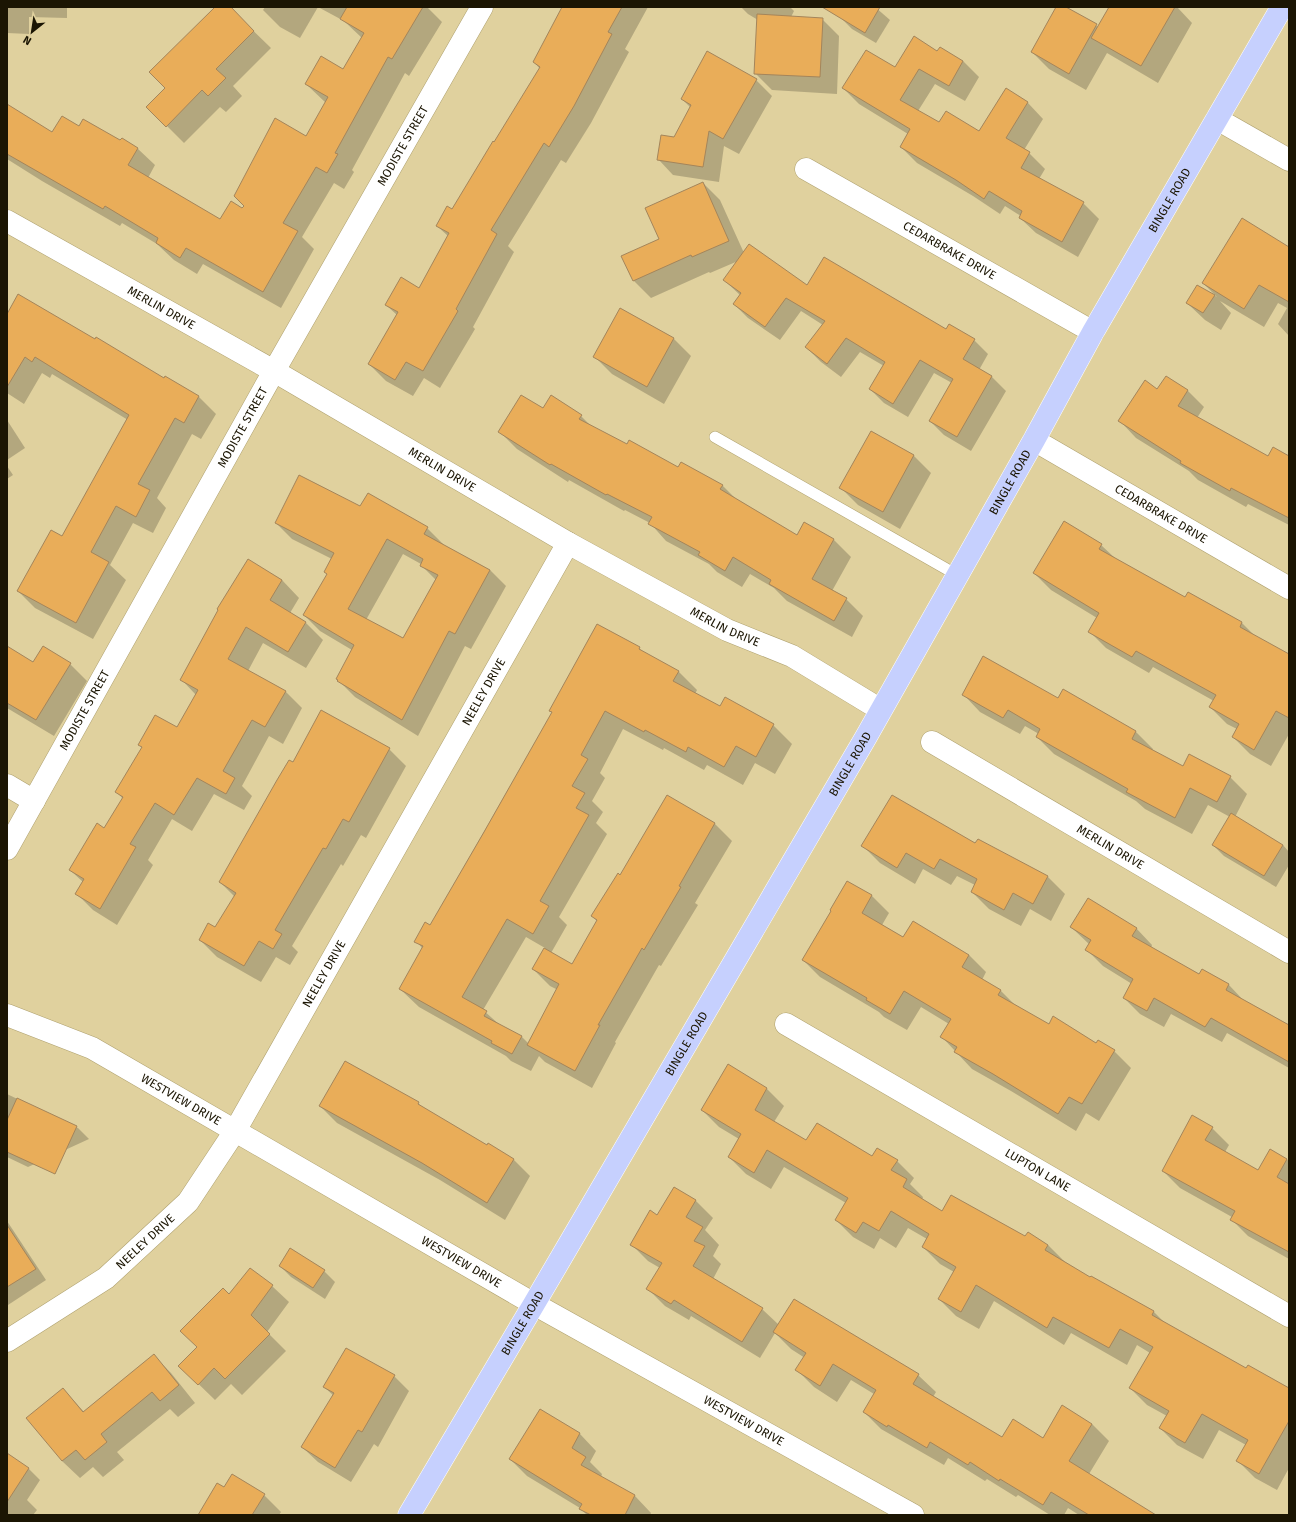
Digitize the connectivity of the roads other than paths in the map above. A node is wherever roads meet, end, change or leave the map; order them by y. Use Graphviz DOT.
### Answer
graph roads {
  1 [pos="482,7"];
  2 [pos="1282,7"];
  3 [pos="1217,119"];
  4 [pos="1289,160"];
  5 [pos="806,168"];
  6 [pos="7,221"];
  7 [pos="1093,332"];
  8 [pos="274,371"];
  9 [pos="715,437"];
  10 [pos="1034,440"];
  11 [pos="568,544"];
  12 [pos="957,575"];
  13 [pos="1289,588"];
  14 [pos="881,710"];
  15 [pos="932,742"];
  16 [pos="7,785"];
  17 [pos="34,801"];
  18 [pos="7,849"];
  19 [pos="1289,952"];
  20 [pos="7,1015"];
  21 [pos="786,1024"];
  22 [pos="235,1131"];
  23 [pos="534,1304"];
  24 [pos="1289,1316"];
  25 [pos="7,1341"];
  26 [pos="409,1515"];
  27 [pos="913,1515"];
  1 -- 8 [label="street, MODISTE STREET"];
  2 -- 3 [label="main road, BINGLE ROAD"];
  3 -- 4 [label="street"];
  3 -- 7 [label="main road, BINGLE ROAD"];
  5 -- 7 [label="street, CEDARBRAKE DRIVE"];
  6 -- 8 [label="street, MERLIN DRIVE"];
  7 -- 10 [label="main road, BINGLE ROAD"];
  8 -- 11 [label="street, MERLIN DRIVE"];
  8 -- 17 [label="street, MODISTE STREET"];
  9 -- 12 [label="lane"];
  10 -- 12 [label="main road, BINGLE ROAD"];
  10 -- 13 [label="street, CEDARBRAKE DRIVE"];
  11 -- 14 [label="street, MERLIN DRIVE"];
  11 -- 22 [label="street, NEELEY DRIVE"];
  12 -- 14 [label="main road, BINGLE ROAD"];
  14 -- 23 [label="main road, BINGLE ROAD"];
  15 -- 19 [label="street, MERLIN DRIVE"];
  16 -- 17 [label="street"];
  17 -- 18 [label="street, MODISTE STREET"];
  20 -- 22 [label="street, WESTVIEW DRIVE"];
  21 -- 24 [label="street, LUPTON LANE"];
  22 -- 23 [label="street, WESTVIEW DRIVE"];
  22 -- 25 [label="street, NEELEY DRIVE"];
  23 -- 26 [label="main road, BINGLE ROAD"];
  23 -- 27 [label="street, WESTVIEW DRIVE"];
}
